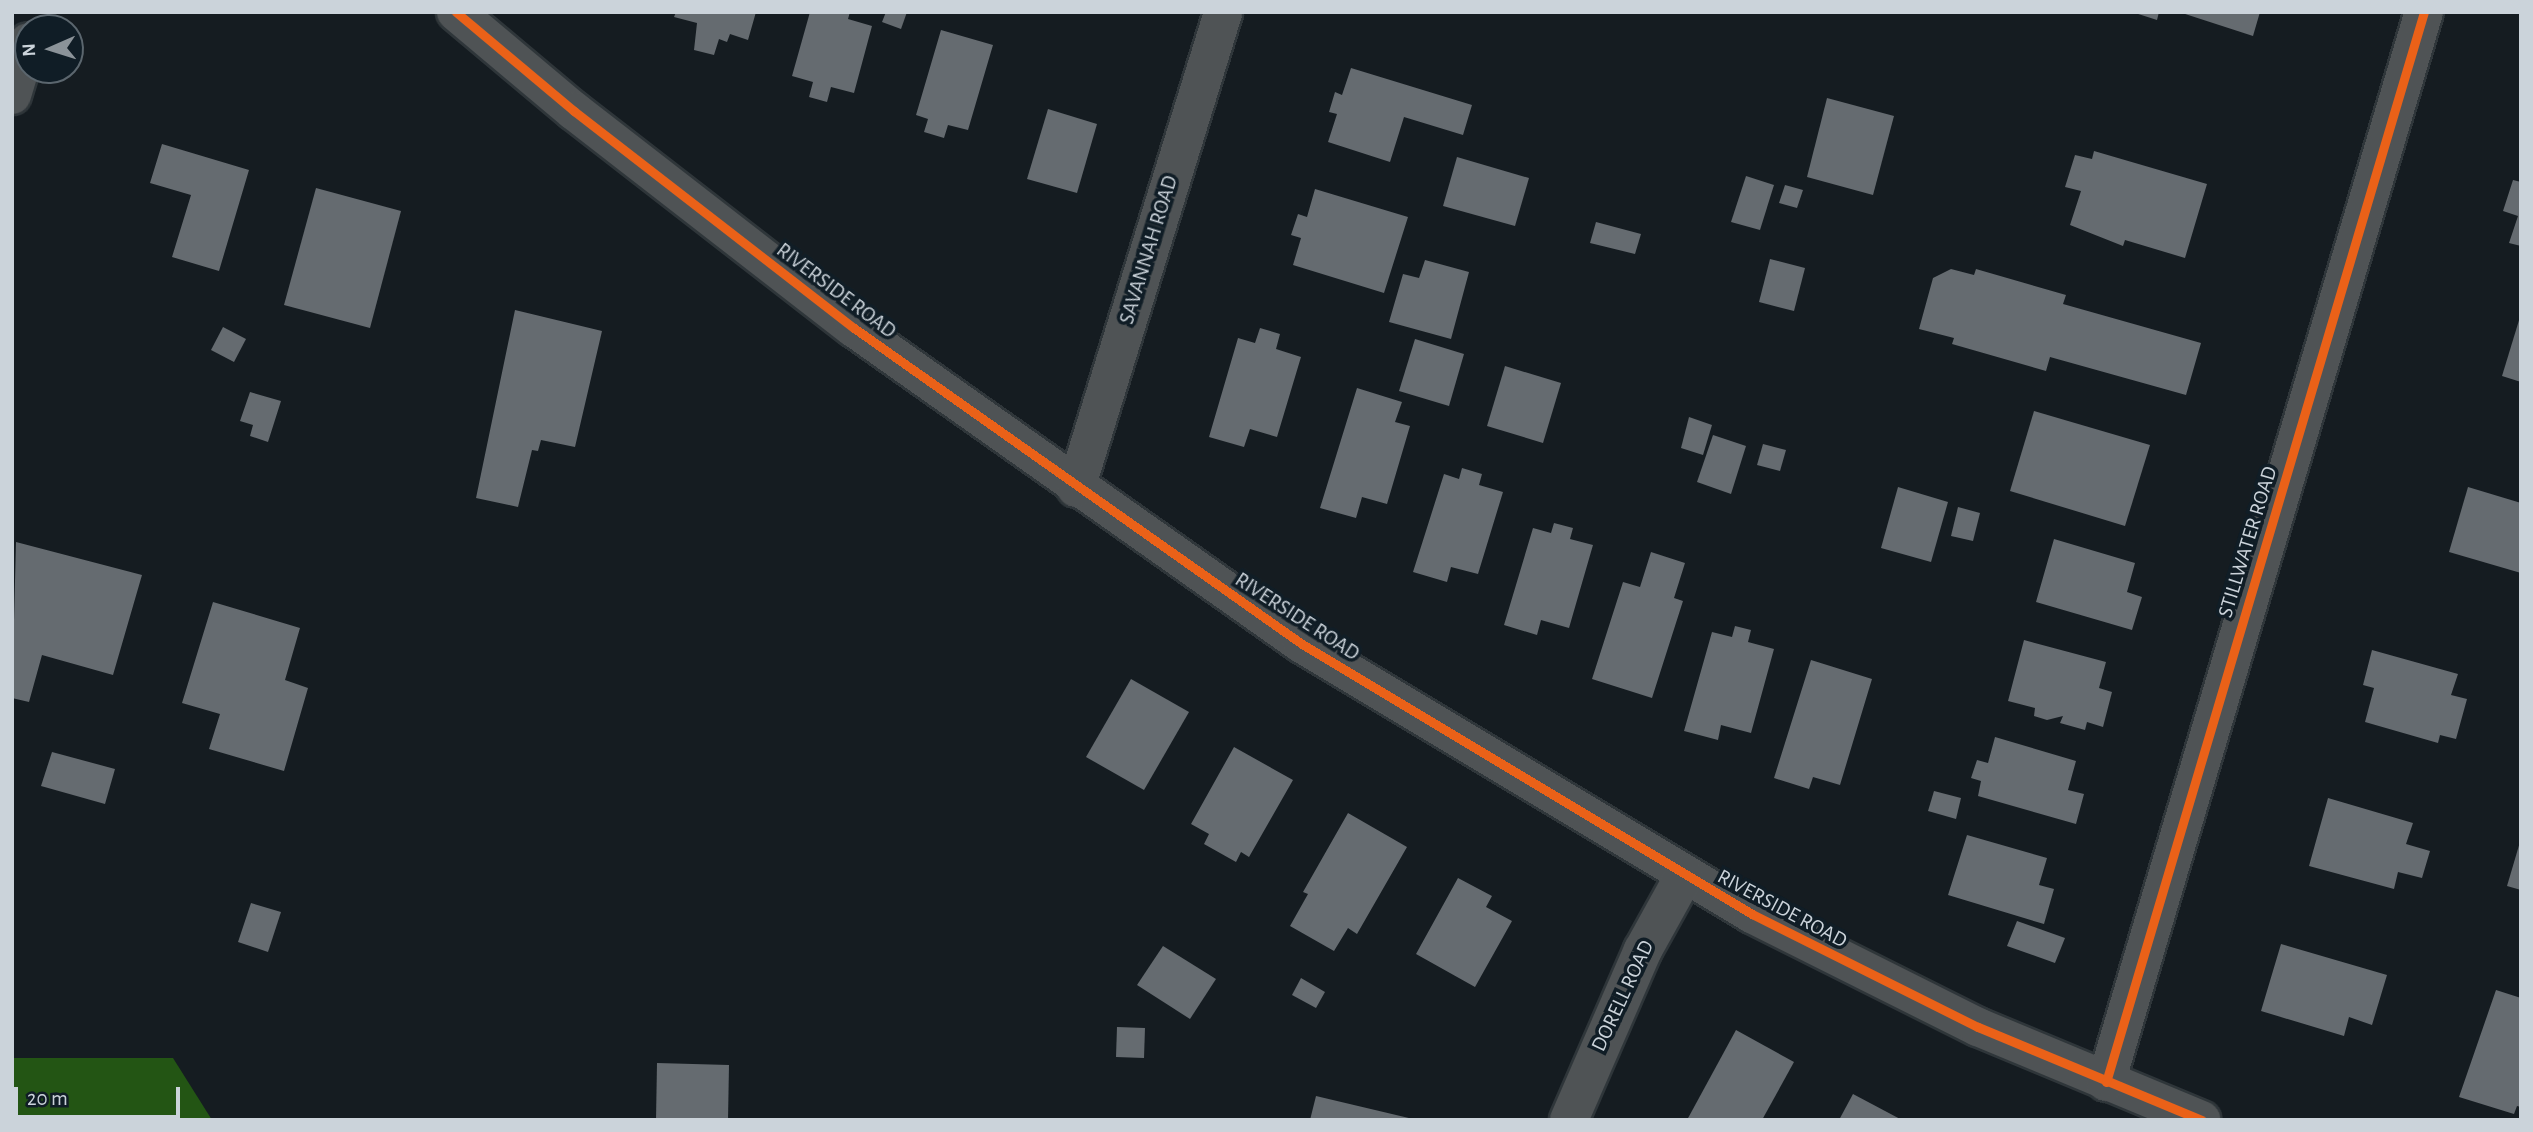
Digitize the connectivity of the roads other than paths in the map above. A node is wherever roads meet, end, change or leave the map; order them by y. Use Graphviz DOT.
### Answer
graph roads {
  1 [pos="456,12"];
  2 [pos="1223,12"];
  3 [pos="2424,12"];
  4 [pos="1076,488"];
  5 [pos="1684,876"];
  6 [pos="2106,1082"];
  7 [pos="1569,1120"];
  8 [pos="2201,1120"];
  1 -- 4 [label="street, RIVERSIDE ROAD"];
  2 -- 4 [label="street, SAVANNAH ROAD"];
  3 -- 6 [label="street, STILLWATER ROAD"];
  4 -- 5 [label="street, RIVERSIDE ROAD"];
  5 -- 6 [label="street, RIVERSIDE ROAD"];
  5 -- 7 [label="street, DORELL ROAD"];
  6 -- 8 [label="street, RIVERSIDE ROAD"];
}
